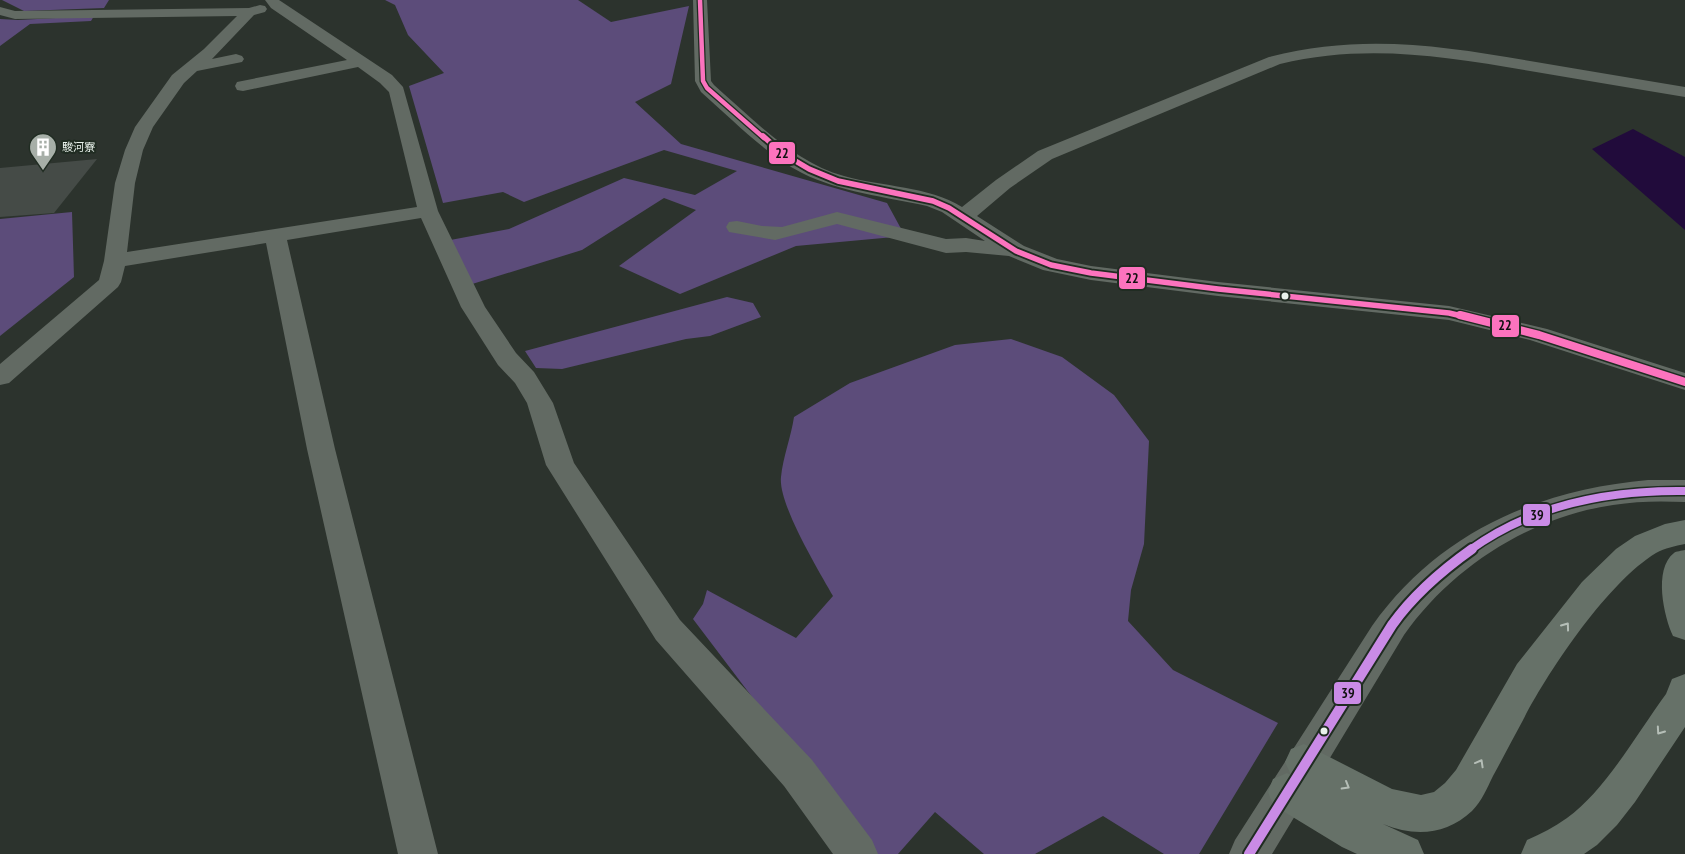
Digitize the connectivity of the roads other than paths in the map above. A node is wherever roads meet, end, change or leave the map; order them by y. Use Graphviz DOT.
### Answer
graph roads {
  1 [pos="700,0"];
  2 [pos="274,3"];
  3 [pos="0,11"];
  4 [pos="249,12"];
  5 [pos="236,59"];
  6 [pos="361,62"];
  7 [pos="192,67"];
  8 [pos="243,86"];
  9 [pos="1685,92"];
  10 [pos="428,211"];
  11 [pos="964,217"];
  12 [pos="737,227"];
  13 [pos="275,234"];
  14 [pos="1016,252"];
  15 [pos="115,260"];
  16 [pos="5,369"];
  17 [pos="1685,382"];
  18 [pos="1685,491"];
  19 [pos="1685,532"];
  20 [pos="1685,562"];
  21 [pos="1685,626"];
  22 [pos="1685,690"];
  23 [pos="1296,777"];
  24 [pos="849,851"];
  25 [pos="418,854"];
  26 [pos="1250,854"];
  27 [pos="1404,854"];
  28 [pos="1541,854"];
  1 -- 11 [label="street"];
  2 -- 4 [label="street"];
  2 -- 6 [label="street"];
  3 -- 4 [label="street"];
  4 -- 7 [label="street"];
  5 -- 7 [label="street"];
  6 -- 8 [label="street"];
  6 -- 10 [label="street"];
  7 -- 15 [label="street"];
  9 -- 11 [label="street"];
  10 -- 13 [label="street"];
  10 -- 24 [label="street"];
  11 -- 14 [label="street"];
  12 -- 14 [label="street"];
  13 -- 15 [label="street"];
  13 -- 25 [label="street"];
  14 -- 17 [label="street"];
  15 -- 16 [label="street"];
  18 -- 23 [label="street"];
  23 -- 19 [label="highway, one-way"];
  20 -- 21 [label="highway"];
  22 -- 28 [label="highway, one-way"];
  23 -- 26 [label="street"];
  23 -- 27 [label="highway"];
}
